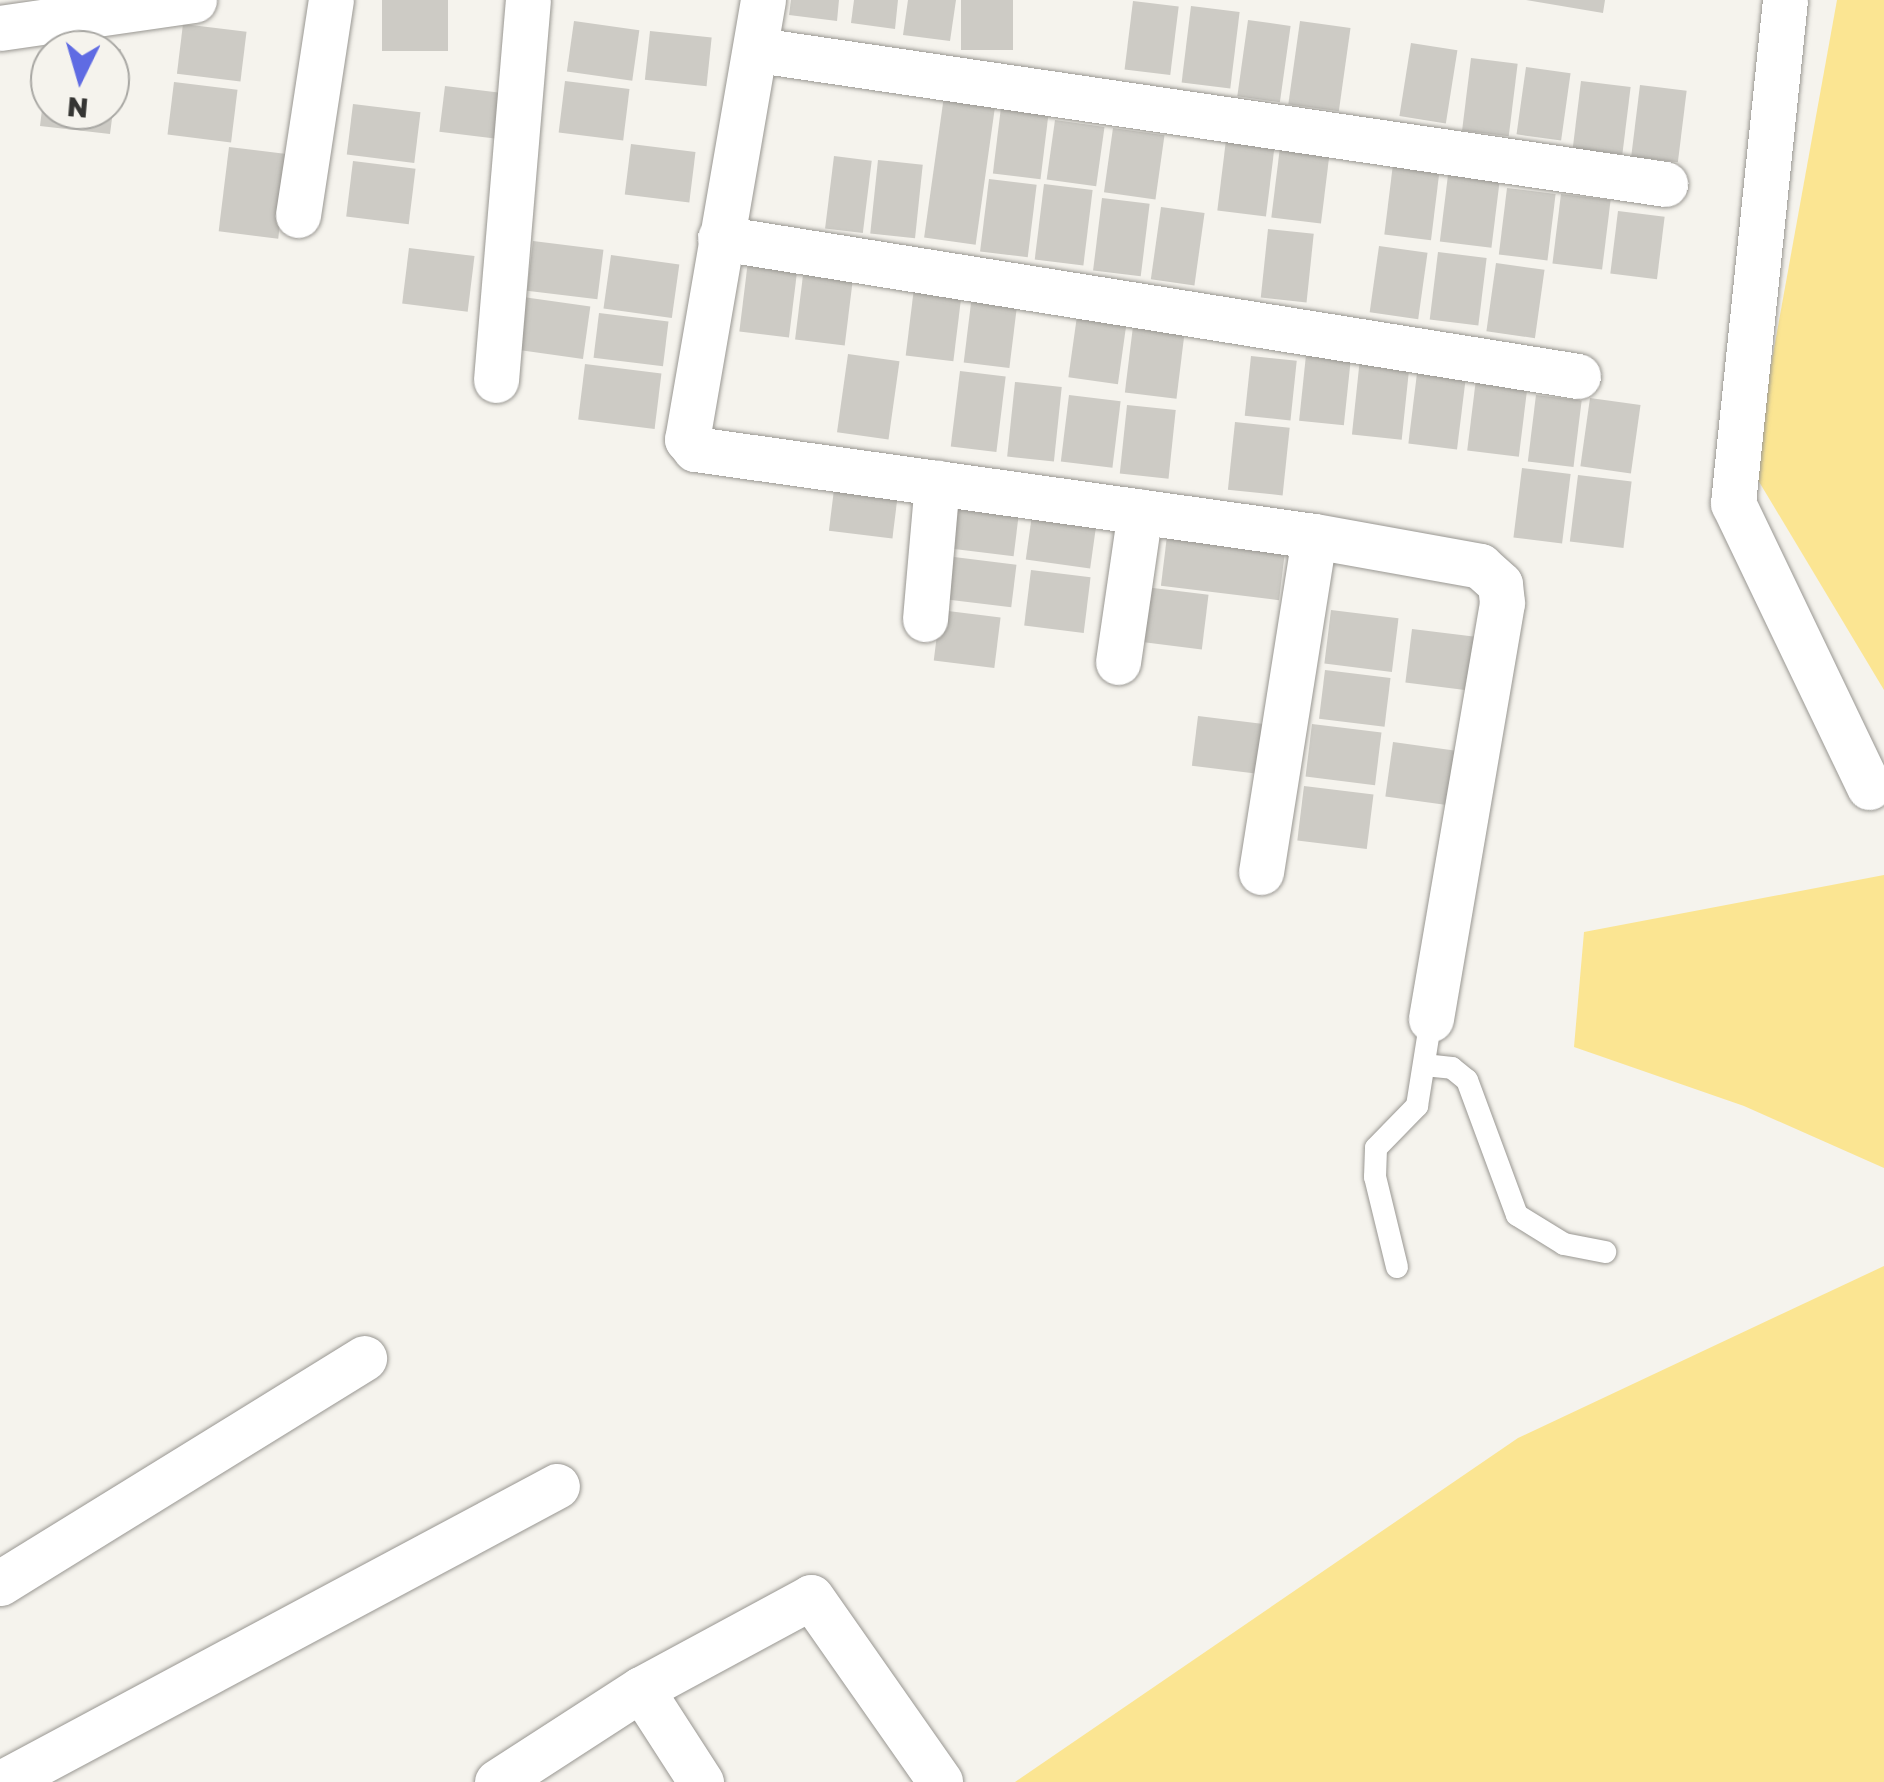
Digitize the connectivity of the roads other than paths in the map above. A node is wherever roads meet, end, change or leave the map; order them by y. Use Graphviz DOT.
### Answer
graph roads {
  1 [pos="194,0"];
  2 [pos="331,0"];
  3 [pos="528,0"];
  4 [pos="764,0"];
  5 [pos="1785,0"];
  6 [pos="52,12"];
  7 [pos="0,28"];
  8 [pos="758,50"];
  9 [pos="1665,184"];
  10 [pos="298,215"];
  11 [pos="720,238"];
  12 [pos="1578,376"];
  13 [pos="496,380"];
  14 [pos="937,483"];
  15 [pos="1140,512"];
  16 [pos="1314,536"];
  17 [pos="924,619"];
  18 [pos="1118,662"];
  19 [pos="1869,787"];
  20 [pos="1261,872"];
  21 [pos="1431,1020"];
  22 [pos="1424,1065"];
  23 [pos="1605,1252"];
  24 [pos="1397,1267"];
  25 [pos="364,1358"];
  26 [pos="557,1486"];
  27 [pos="0,1583"];
  28 [pos="641,1688"];
  29 [pos="2,1782"];
  30 [pos="497,1782"];
  31 [pos="701,1782"];
  32 [pos="940,1782"];
  1 -- 6 [label="street"];
  2 -- 10 [label="street"];
  3 -- 13 [label="street"];
  4 -- 8 [label="street"];
  5 -- 19 [label="street"];
  6 -- 7 [label="street"];
  8 -- 9 [label="street"];
  8 -- 11 [label="street"];
  11 -- 12 [label="street"];
  11 -- 14 [label="street"];
  14 -- 15 [label="street"];
  14 -- 17 [label="street"];
  15 -- 16 [label="street"];
  15 -- 18 [label="street"];
  16 -- 20 [label="street"];
  16 -- 21 [label="street"];
  21 -- 22 [label="lane"];
  22 -- 23 [label="lane"];
  22 -- 24 [label="lane"];
  25 -- 27 [label="street"];
  26 -- 29 [label="street"];
  28 -- 30 [label="street"];
  28 -- 31 [label="street"];
  28 -- 32 [label="street"];
}
